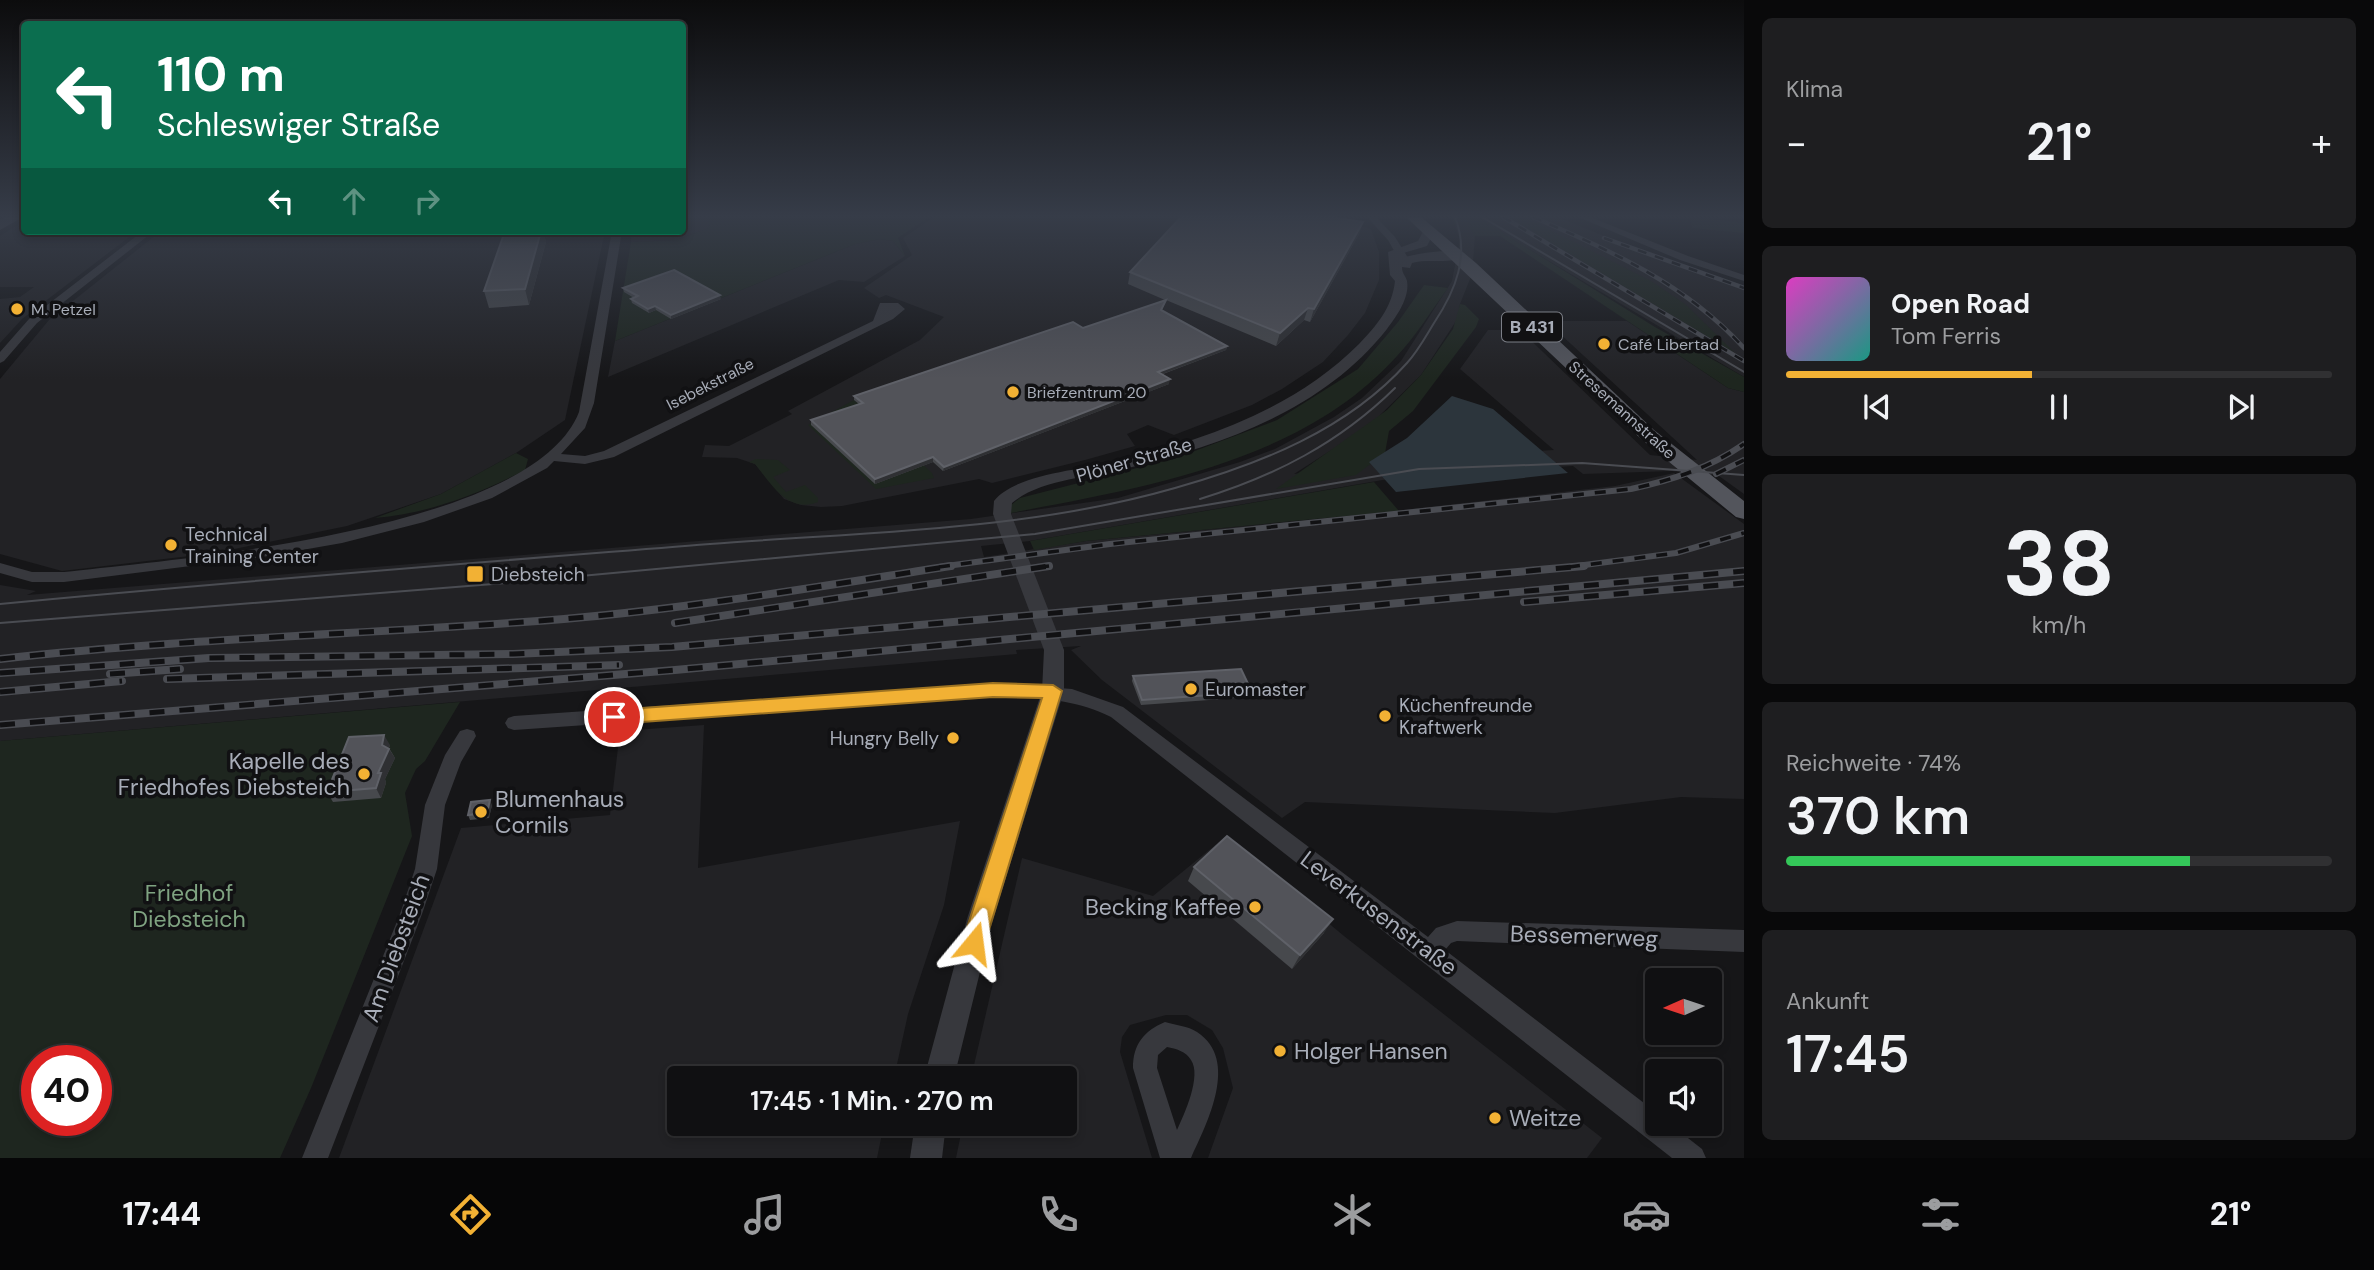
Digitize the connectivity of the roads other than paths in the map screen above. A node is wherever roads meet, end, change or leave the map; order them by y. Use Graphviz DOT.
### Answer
graph roads {
  1 [pos="97,271"];
  2 [pos="610,271"];
  3 [pos="1401,271"];
  4 [pos="1475,271"];
  5 [pos="1723,271"];
  6 [pos="1744,278"];
  7 [pos="878,320"];
  8 [pos="0,359"];
  9 [pos="552,457"];
  10 [pos="1744,512"];
  11 [pos="0,568"];
  12 [pos="1053,691"];
  13 [pos="514,723"];
  14 [pos="467,736"];
  15 [pos="1744,941"];
  16 [pos="1431,950"];
  17 [pos="942,1066"];
  18 [pos="929,1136"];
  19 [pos="315,1158"];
  20 [pos="926,1158"];
  21 [pos="1693,1158"];
  1 -- 8 [label="street"];
  2 -- 9 [label="street"];
  3 -- 12 [label="street, Plöner Straße"];
  4 -- 10 [label="main road, Stresemannstraße / B 431"];
  5 -- 6 [label="street"];
  7 -- 9 [label="street, Isebekstraße"];
  9 -- 11 [label="street"];
  12 -- 13 [label="street, Leverkusenstraße"];
  12 -- 16 [label="street, Leverkusenstraße"];
  12 -- 17 [label="street"];
  14 -- 19 [label="street, Am Diebsteich"];
  15 -- 16 [label="street, Bessemerweg"];
  16 -- 21 [label="street, Leverkusenstraße"];
  18 -- 20 [label="street"];
}
